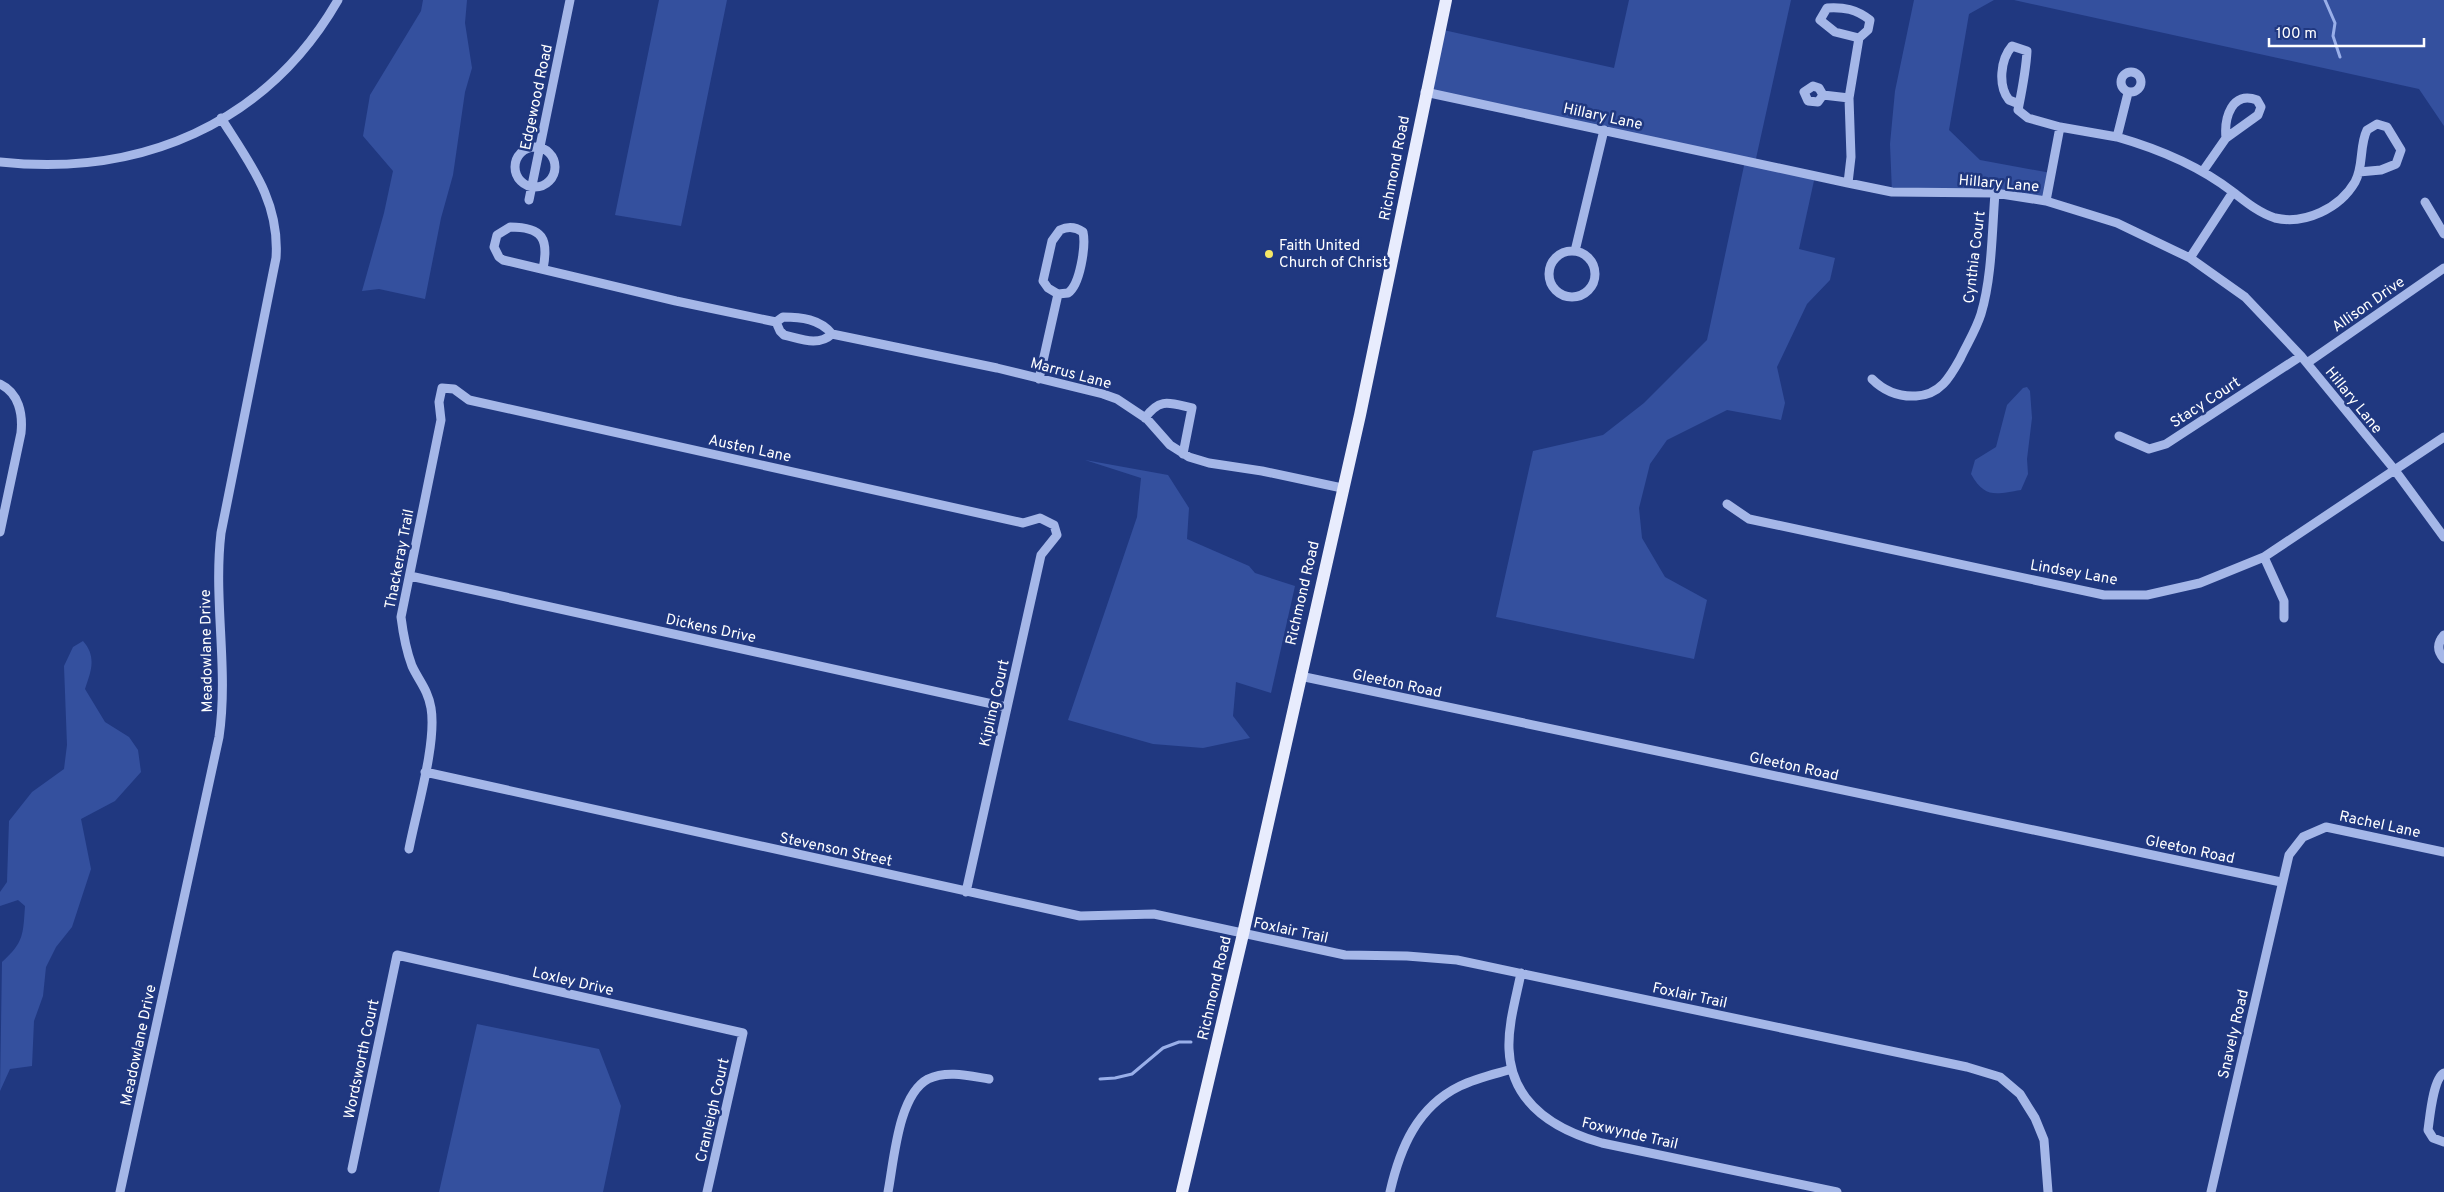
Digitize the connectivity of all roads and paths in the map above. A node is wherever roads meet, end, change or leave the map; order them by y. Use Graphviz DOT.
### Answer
graph roads {
  1 [pos="338,0"];
  2 [pos="570,0"];
  3 [pos="1446,0"];
  4 [pos="1859,38"];
  5 [pos="1426,92"];
  6 [pos="2128,92"];
  7 [pos="1823,95"];
  8 [pos="1849,98"];
  9 [pos="2019,104"];
  10 [pos="221,118"];
  11 [pos="2060,126"];
  12 [pos="1604,130"];
  13 [pos="2117,137"];
  14 [pos="2226,138"];
  15 [pos="540,147"];
  16 [pos="0,162"];
  17 [pos="2203,171"];
  18 [pos="2358,172"];
  19 [pos="1848,183"];
  20 [pos="532,186"];
  21 [pos="2232,192"];
  22 [pos="1995,193"];
  23 [pos="529,200"];
  24 [pos="2046,201"];
  25 [pos="2426,202"];
  26 [pos="2444,234"];
  27 [pos="1575,251"];
  28 [pos="2190,258"];
  29 [pos="2444,268"];
  30 [pos="543,269"];
  31 [pos="1058,294"];
  32 [pos="776,322"];
  33 [pos="832,334"];
  34 [pos="2304,360"];
  35 [pos="1039,379"];
  36 [pos="1872,379"];
  37 [pos="0,384"];
  38 [pos="442,388"];
  39 [pos="1145,418"];
  40 [pos="2119,436"];
  41 [pos="2444,437"];
  42 [pos="1183,454"];
  43 [pos="2394,469"];
  44 [pos="1342,488"];
  45 [pos="1727,504"];
  46 [pos="1054,525"];
  47 [pos="0,532"];
  48 [pos="2444,537"];
  49 [pos="2264,557"];
  50 [pos="410,576"];
  51 [pos="2284,618"];
  52 [pos="2444,635"];
  53 [pos="2444,659"];
  54 [pos="1300,676"];
  55 [pos="1006,707"];
  56 [pos="425,772"];
  57 [pos="408,848"];
  58 [pos="2444,852"];
  59 [pos="2282,882"];
  60 [pos="966,892"];
  61 [pos="1243,934"];
  62 [pos="397,955"];
  63 [pos="1521,974"];
  64 [pos="743,1033"];
  65 [pos="1512,1069"];
  66 [pos="2444,1073"];
  67 [pos="989,1079"];
  68 [pos="2444,1142"];
  69 [pos="352,1169"];
  70 [pos="120,1192"];
  71 [pos="707,1192"];
  72 [pos="888,1192"];
  73 [pos="1182,1192"];
  74 [pos="1390,1192"];
  75 [pos="1836,1192"];
  76 [pos="2048,1192"];
  77 [pos="2211,1192"];
  1 -- 10 [label="street"];
  2 -- 15 [label="street, Edgewood Road"];
  3 -- 5 [label="main road, Richmond Road"];
  4 -- 4 [label="street"];
  4 -- 8 [label="street"];
  5 -- 12 [label="street, Hillary Lane"];
  5 -- 44 [label="main road, Richmond Road"];
  6 -- 13 [label="street"];
  7 -- 8 [label="street"];
  8 -- 19 [label="street"];
  9 -- 9 [label="street"];
  9 -- 11 [label="street"];
  10 -- 16 [label="street"];
  10 -- 70 [label="street, Meadowlane Drive"];
  11 -- 13 [label="street"];
  11 -- 24 [label="street"];
  12 -- 19 [label="street, Hillary Lane"];
  12 -- 27 [label="street"];
  13 -- 17 [label="street"];
  14 -- 14 [label="street"];
  14 -- 17 [label="street"];
  15 -- 20 [label="street, Edgewood Road"];
  15 -- 20 [label="street"];
  15 -- 20 [label="street"];
  17 -- 21 [label="street"];
  18 -- 18 [label="street"];
  18 -- 21 [label="street"];
  19 -- 22 [label="street, Hillary Lane"];
  20 -- 23 [label="street, Edgewood Road"];
  21 -- 28 [label="street"];
  22 -- 24 [label="street, Hillary Lane"];
  22 -- 36 [label="street, Cynthia Court"];
  24 -- 28 [label="street, Hillary Lane"];
  25 -- 26 [label="street"];
  27 -- 27 [label="street"];
  28 -- 34 [label="street, Hillary Lane"];
  29 -- 34 [label="street, Allison Drive"];
  30 -- 30 [label="street"];
  30 -- 32 [label="street"];
  31 -- 31 [label="street"];
  31 -- 35 [label="street"];
  32 -- 33 [label="street, Marrus Lane"];
  32 -- 33 [label="street, Marrus Lane"];
  33 -- 35 [label="street, Marrus Lane"];
  34 -- 40 [label="street, Stacy Court"];
  34 -- 43 [label="street, Hillary Lane"];
  35 -- 39 [label="street, Marrus Lane"];
  37 -- 47 [label="street"];
  38 -- 46 [label="street, Austen Lane"];
  38 -- 50 [label="street, Thackeray Trail"];
  39 -- 42 [label="street, Marrus Lane"];
  39 -- 42 [label="street"];
  41 -- 43 [label="street, Lindsey Lane"];
  42 -- 44 [label="street, Marrus Lane"];
  43 -- 48 [label="street, Hillary Lane"];
  43 -- 49 [label="street, Lindsey Lane"];
  44 -- 54 [label="main road, Richmond Road"];
  45 -- 49 [label="street, Lindsey Lane"];
  46 -- 55 [label="street, Kipling Court"];
  49 -- 51 [label="street"];
  50 -- 55 [label="street, Dickens Drive"];
  50 -- 56 [label="street, Thackeray Trail"];
  52 -- 53 [label="street"];
  54 -- 59 [label="street, Gleeton Road"];
  54 -- 61 [label="main road, Richmond Road"];
  55 -- 60 [label="street, Kipling Court"];
  56 -- 57 [label="street, Thackeray Trail"];
  56 -- 60 [label="street, Stevenson Street"];
  58 -- 59 [label="street, Rachel Lane"];
  59 -- 77 [label="street, Snavely Road"];
  60 -- 61 [label="street, Stevenson Street"];
  61 -- 63 [label="street, Foxlair Trail"];
  61 -- 73 [label="main road, Richmond Road"];
  62 -- 64 [label="street, Loxley Drive"];
  62 -- 69 [label="street, Wordsworth Court"];
  63 -- 65 [label="street, Foxwynde Trail"];
  63 -- 76 [label="street, Foxlair Trail"];
  64 -- 71 [label="street, Cranleigh Court"];
  65 -- 74 [label="street"];
  65 -- 75 [label="street, Foxwynde Trail"];
  66 -- 68 [label="street"];
  67 -- 72 [label="street"];
}
